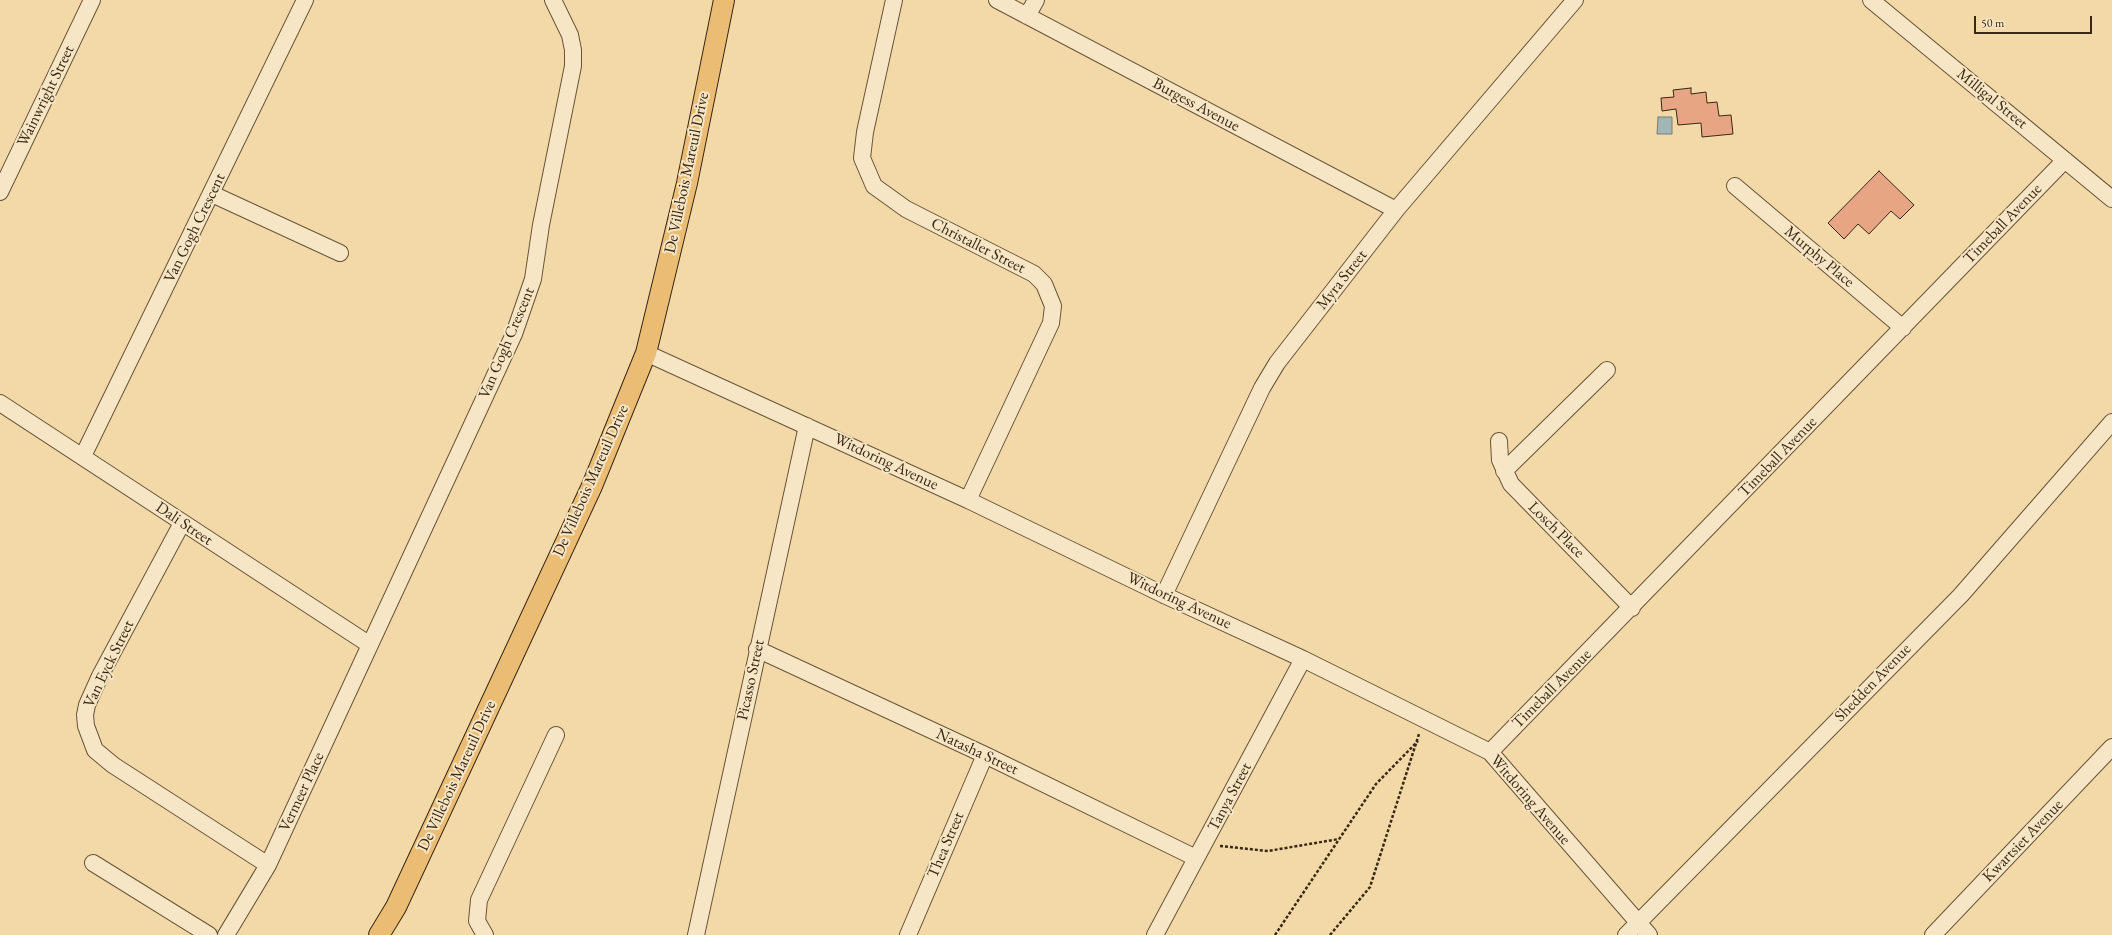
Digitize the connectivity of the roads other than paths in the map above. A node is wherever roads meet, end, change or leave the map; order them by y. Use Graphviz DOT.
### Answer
graph roads {
  1 [pos="92,0"];
  2 [pos="305,0"];
  3 [pos="553,0"];
  4 [pos="724,0"];
  5 [pos="894,0"];
  6 [pos="996,0"];
  7 [pos="1036,0"];
  8 [pos="1575,0"];
  9 [pos="1871,0"];
  10 [pos="1026,16"];
  11 [pos="2065,160"];
  12 [pos="1735,186"];
  13 [pos="0,192"];
  14 [pos="212,194"];
  15 [pos="2112,199"];
  16 [pos="1396,210"];
  17 [pos="340,253"];
  18 [pos="1902,328"];
  19 [pos="646,353"];
  20 [pos="1607,370"];
  21 [pos="0,403"];
  22 [pos="2112,422"];
  23 [pos="807,426"];
  24 [pos="1499,441"];
  25 [pos="83,456"];
  26 [pos="1504,471"];
  27 [pos="968,500"];
  28 [pos="182,523"];
  29 [pos="1164,595"];
  30 [pos="1632,608"];
  31 [pos="370,645"];
  32 [pos="757,649"];
  33 [pos="1303,659"];
  34 [pos="556,736"];
  35 [pos="2112,747"];
  36 [pos="1490,752"];
  37 [pos="985,755"];
  38 [pos="1196,858"];
  39 [pos="92,863"];
  40 [pos="268,865"];
  41 [pos="1638,923"];
  42 [pos="209,935"];
  43 [pos="226,935"];
  44 [pos="379,935"];
  45 [pos="485,935"];
  46 [pos="696,935"];
  47 [pos="908,935"];
  48 [pos="1155,935"];
  49 [pos="1626,935"];
  50 [pos="1649,935"];
  51 [pos="1933,935"];
  1 -- 13 [label="street, Wainwright Street"];
  2 -- 14 [label="street, Van Gogh Crescent"];
  3 -- 31 [label="street, Van Gogh Crescent"];
  4 -- 19 [label="main road, De Villebois Mareuil Drive"];
  5 -- 27 [label="street, Christaller Street"];
  6 -- 10 [label="street, Burgess Avenue"];
  7 -- 10 [label="street"];
  8 -- 16 [label="street, Myra Street"];
  9 -- 11 [label="street, Milligal Street"];
  10 -- 16 [label="street, Burgess Avenue"];
  11 -- 15 [label="street, Milligal Street"];
  11 -- 18 [label="street, Timeball Avenue"];
  12 -- 18 [label="street, Murphy Place"];
  14 -- 17 [label="street"];
  14 -- 25 [label="street, Van Gogh Crescent"];
  16 -- 29 [label="street, Myra Street"];
  18 -- 30 [label="street, Timeball Avenue"];
  19 -- 23 [label="street, Witdoring Avenue"];
  19 -- 44 [label="main road, De Villebois Mareuil Drive"];
  20 -- 26 [label="street"];
  21 -- 25 [label="street, Dali Street"];
  22 -- 41 [label="street, Shedden Avenue"];
  23 -- 27 [label="street, Witdoring Avenue"];
  23 -- 32 [label="street, Picasso Street"];
  24 -- 26 [label="street, Losch Place"];
  25 -- 28 [label="street, Dali Street"];
  26 -- 30 [label="street, Losch Place"];
  27 -- 29 [label="street, Witdoring Avenue"];
  28 -- 31 [label="street, Dali Street"];
  28 -- 40 [label="street, Van Eyck Street"];
  29 -- 33 [label="street, Witdoring Avenue"];
  30 -- 36 [label="street, Timeball Avenue"];
  31 -- 40 [label="street, Vermeer Place"];
  32 -- 37 [label="street, Natasha Street"];
  32 -- 46 [label="street, Picasso Street"];
  33 -- 36 [label="street, Witdoring Avenue"];
  33 -- 38 [label="street, Tanya Street"];
  34 -- 45 [label="street"];
  35 -- 51 [label="street, Kwartsiet Avenue"];
  36 -- 41 [label="street, Witdoring Avenue"];
  37 -- 38 [label="street, Natasha Street"];
  37 -- 47 [label="street, Thea Street"];
  38 -- 48 [label="street, Tanya Street"];
  39 -- 42 [label="street"];
  40 -- 43 [label="street, Vermeer Place"];
  41 -- 49 [label="street, Shedden Avenue"];
  41 -- 50 [label="street, Witdoring Avenue"];
}
